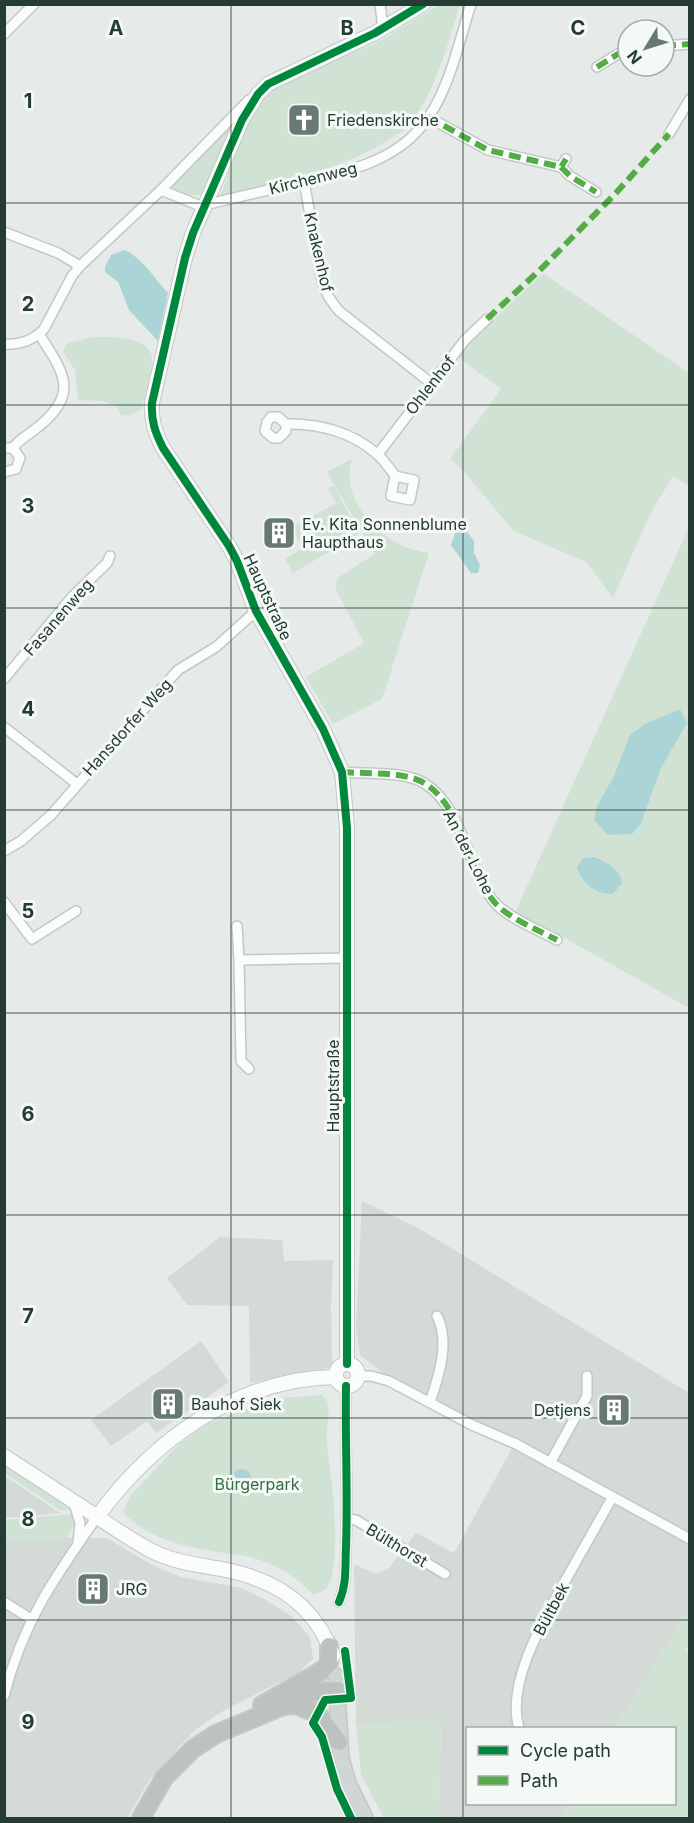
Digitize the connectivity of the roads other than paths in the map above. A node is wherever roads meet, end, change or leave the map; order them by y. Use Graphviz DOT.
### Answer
graph roads {
  1 [pos="34,4"];
  2 [pos="380,4"];
  3 [pos="423,4"];
  4 [pos="471,4"];
  5 [pos="383,29"];
  6 [pos="4,34"];
  7 [pos="616,55"];
  8 [pos="597,67"];
  9 [pos="252,97"];
  10 [pos="690,99"];
  11 [pos="428,117"];
  12 [pos="669,134"];
  13 [pos="304,181"];
  14 [pos="160,190"];
  15 [pos="596,192"];
  16 [pos="204,206"];
  17 [pos="4,232"];
  18 [pos="80,266"];
  19 [pos="487,319"];
  20 [pos="39,334"];
  21 [pos="4,344"];
  22 [pos="431,383"];
  23 [pos="286,424"];
  24 [pos="9,448"];
  25 [pos="378,454"];
  26 [pos="4,472"];
  27 [pos="395,476"];
  28 [pos="110,555"];
  29 [pos="256,611"];
  30 [pos="4,679"];
  31 [pos="4,727"];
  32 [pos="342,771"];
  33 [pos="77,784"];
  34 [pos="4,851"];
  35 [pos="4,902"];
  36 [pos="76,911"];
  37 [pos="237,927"];
  38 [pos="557,940"];
  39 [pos="347,958"];
  40 [pos="239,960"];
  41 [pos="249,1069"];
  42 [pos="437,1316"];
  43 [pos="347,1364"];
  44 [pos="358,1376"];
  45 [pos="587,1376"];
  46 [pos="341,1382"];
  47 [pos="430,1402"];
  48 [pos="4,1456"];
  49 [pos="550,1463"];
  50 [pos="612,1498"];
  51 [pos="72,1501"];
  52 [pos="97,1517"];
  53 [pos="347,1519"];
  54 [pos="690,1539"];
  55 [pos="78,1544"];
  56 [pos="445,1574"];
  57 [pos="4,1602"];
  58 [pos="339,1602"];
  59 [pos="31,1619"];
  60 [pos="329,1646"];
  61 [pos="315,1676"];
  62 [pos="337,1683"];
  63 [pos="4,1696"];
  64 [pos="237,1726"];
  65 [pos="519,1727"];
  66 [pos="216,1734"];
  67 [pos="339,1742"];
  68 [pos="141,1818"];
  69 [pos="365,1818"];
  1 -- 6 [label="street"];
  2 -- 5 [label="street"];
  3 -- 5 [label="street, Hauptstraße"];
  4 -- 11 [label="street, Kirchenweg"];
  5 -- 16 [label="street, Hauptstraße"];
  7 -- 8 [label="street"];
  9 -- 14 [label="street"];
  10 -- 12 [label="street"];
  11 -- 13 [label="street, Kirchenweg"];
  11 -- 15 [label="street"];
  13 -- 16 [label="street, Kirchenweg"];
  13 -- 22 [label="street, Knakenhof"];
  14 -- 16 [label="street"];
  14 -- 18 [label="street"];
  16 -- 29 [label="street, Hauptstraße"];
  17 -- 18 [label="street"];
  18 -- 20 [label="street"];
  19 -- 22 [label="street, Ohlenhof"];
  20 -- 21 [label="street"];
  20 -- 24 [label="street"];
  22 -- 25 [label="street, Ohlenhof"];
  23 -- 25 [label="street"];
  24 -- 26 [label="street"];
  25 -- 27 [label="street"];
  28 -- 30 [label="street, Fasanenweg"];
  29 -- 32 [label="street, Hauptstraße"];
  29 -- 33 [label="street, Hansdorfer Weg"];
  31 -- 33 [label="street"];
  32 -- 38 [label="street, An der Lohe"];
  32 -- 39 [label="street, Hauptstraße"];
  33 -- 34 [label="street, Hansdorfer Weg"];
  35 -- 36 [label="street"];
  37 -- 40 [label="street"];
  39 -- 40 [label="street"];
  39 -- 43 [label="street, Hauptstraße"];
  40 -- 41 [label="street"];
  42 -- 47 [label="street"];
  43 -- 44 [label="street"];
  43 -- 46 [label="street"];
  44 -- 46 [label="street"];
  44 -- 47 [label="street"];
  45 -- 49 [label="street"];
  46 -- 52 [label="street"];
  46 -- 53 [label="street"];
  47 -- 49 [label="street"];
  48 -- 51 [label="street"];
  49 -- 50 [label="street"];
  50 -- 54 [label="street"];
  50 -- 65 [label="street, Bültbek"];
  51 -- 52 [label="street"];
  51 -- 55 [label="street"];
  52 -- 55 [label="street"];
  52 -- 60 [label="street"];
  53 -- 56 [label="street, Bülthorst"];
  53 -- 58 [label="street"];
  55 -- 59 [label="street"];
  57 -- 59 [label="street"];
  59 -- 63 [label="street"];
  60 -- 61 [label="highway"];
  60 -- 62 [label="street"];
  61 -- 62 [label="highway"];
  61 -- 66 [label="highway"];
  62 -- 64 [label="highway"];
  62 -- 67 [label="main road"];
  64 -- 66 [label="highway"];
  64 -- 67 [label="highway"];
  66 -- 68 [label="highway"];
  67 -- 69 [label="main road"];
}
